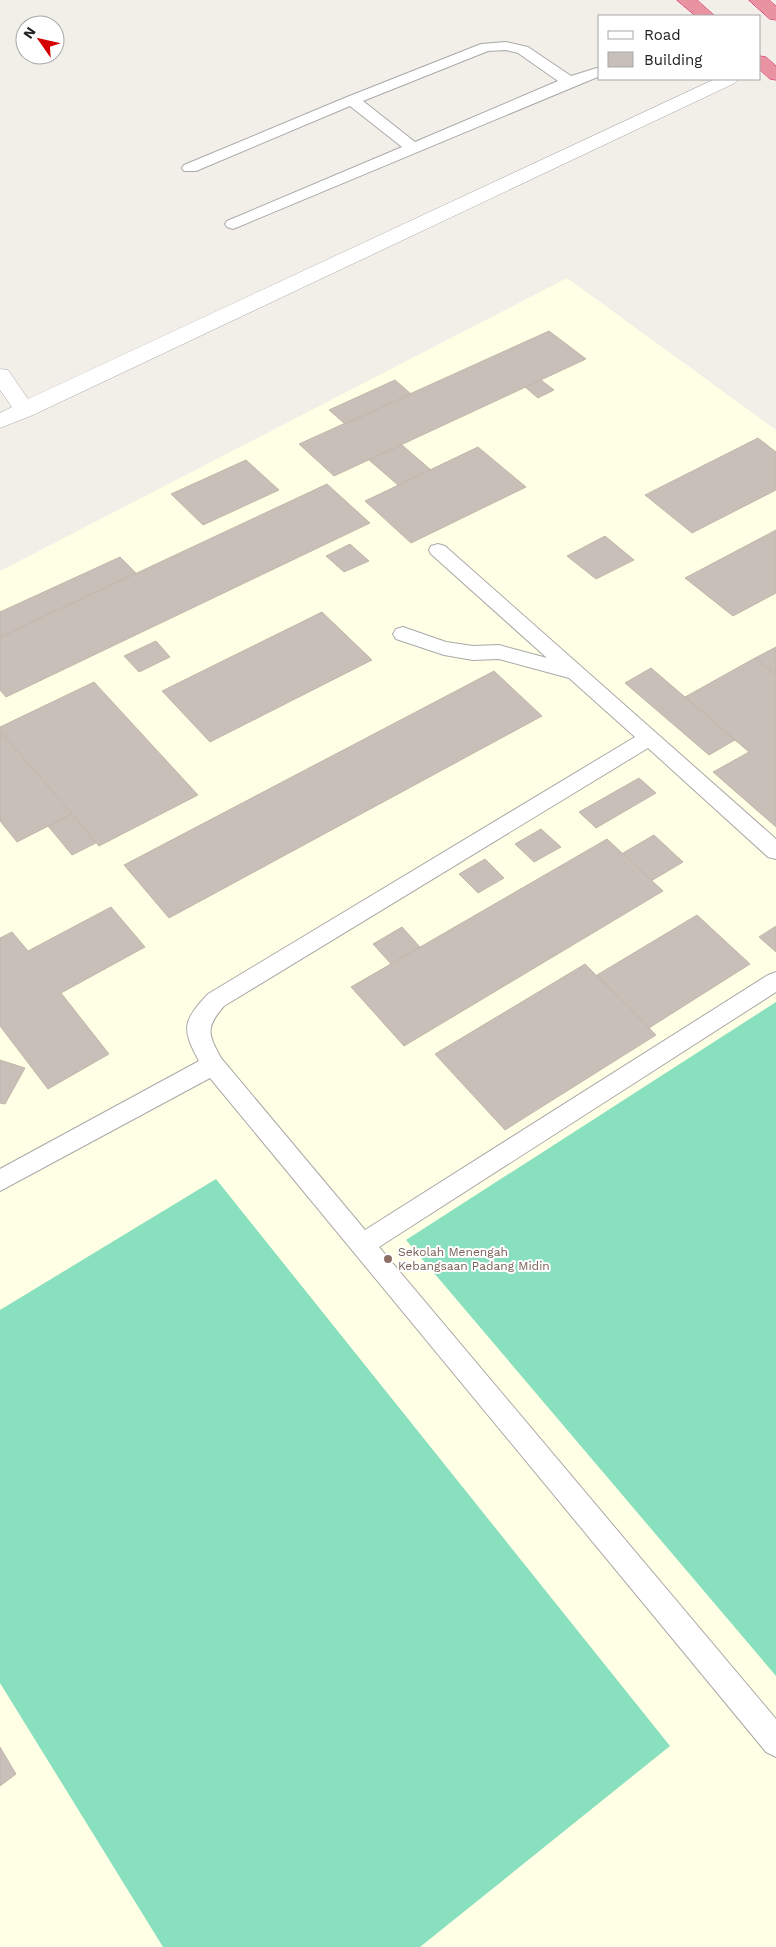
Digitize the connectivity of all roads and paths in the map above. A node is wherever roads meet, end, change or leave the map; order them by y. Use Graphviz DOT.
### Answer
graph roads {
  1 [pos="686,0"];
  2 [pos="758,0"];
  3 [pos="705,15"];
  4 [pos="776,15"];
  5 [pos="761,64"];
  6 [pos="598,72"];
  7 [pos="776,75"];
  8 [pos="727,80"];
  9 [pos="569,82"];
  10 [pos="352,100"];
  11 [pos="413,148"];
  12 [pos="190,168"];
  13 [pos="233,224"];
  14 [pos="0,375"];
  15 [pos="25,410"];
  16 [pos="0,421"];
  17 [pos="438,550"];
  18 [pos="403,634"];
  19 [pos="576,673"];
  20 [pos="649,738"];
  21 [pos="776,851"];
  22 [pos="776,981"];
  23 [pos="213,1065"];
  24 [pos="0,1181"];
  25 [pos="362,1244"];
  26 [pos="776,1742"];
  1 -- 3 [label="highway"];
  2 -- 4 [label="highway"];
  5 -- 7 [label="highway"];
  6 -- 9 [label="lane"];
  8 -- 15 [label="street"];
  9 -- 10 [label="lane"];
  9 -- 11 [label="lane"];
  10 -- 11 [label="lane"];
  10 -- 12 [label="lane"];
  11 -- 13 [label="lane"];
  14 -- 15 [label="street"];
  15 -- 16 [label="street"];
  17 -- 19 [label="lane"];
  18 -- 19 [label="lane"];
  19 -- 20 [label="lane"];
  20 -- 21 [label="lane"];
  20 -- 23 [label="lane"];
  22 -- 25 [label="lane"];
  23 -- 24 [label="lane"];
  23 -- 25 [label="lane"];
  25 -- 26 [label="lane"];
}
